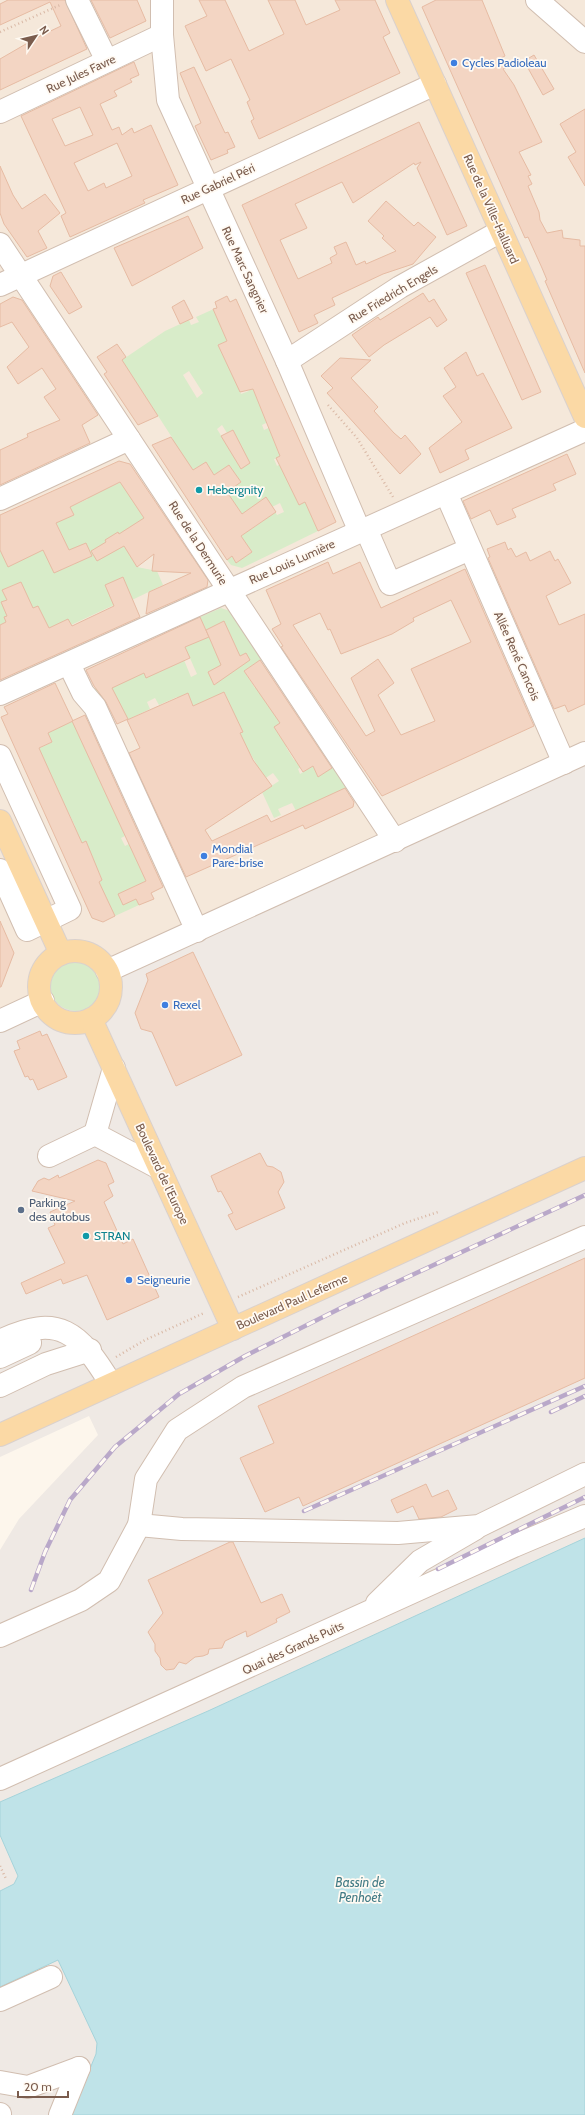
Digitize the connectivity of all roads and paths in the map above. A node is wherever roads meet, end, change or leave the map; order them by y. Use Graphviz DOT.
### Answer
graph roads {
  1 [pos="162,0"];
  2 [pos="398,0"];
  3 [pos="537,0"];
  4 [pos="70,2"];
  5 [pos="0,32"];
  6 [pos="162,35"];
  7 [pos="585,42"];
  8 [pos="107,61"];
  9 [pos="435,84"];
  10 [pos="0,112"];
  11 [pos="207,189"];
  12 [pos="502,231"];
  13 [pos="0,244"];
  14 [pos="21,275"];
  15 [pos="0,285"];
  16 [pos="287,362"];
  17 [pos="325,402"];
  18 [pos="585,417"];
  19 [pos="585,430"];
  20 [pos="129,439"];
  21 [pos="446,493"];
  22 [pos="0,499"];
  23 [pos="402,513"];
  24 [pos="363,531"];
  25 [pos="470,549"];
  26 [pos="230,591"];
  27 [pos="69,664"];
  28 [pos="0,694"];
  29 [pos="585,753"];
  30 [pos="0,756"];
  31 [pos="564,763"];
  32 [pos="0,821"];
  33 [pos="395,841"];
  34 [pos="0,870"];
  35 [pos="46,922"];
  36 [pos="197,931"];
  37 [pos="60,954"];
  38 [pos="108,971"];
  39 [pos="42,1001"];
  40 [pos="91,1019"];
  41 [pos="0,1021"];
  42 [pos="114,1068"];
  43 [pos="95,1134"];
  44 [pos="49,1156"];
  45 [pos="160,1168"];
  46 [pos="585,1168"];
  47 [pos="441,1211"];
  48 [pos="585,1237"];
  49 [pos="222,1305"];
  50 [pos="232,1329"];
  51 [pos="0,1341"];
  52 [pos="0,1357"];
  53 [pos="100,1367"];
  54 [pos="0,1369"];
  55 [pos="0,1386"];
  56 [pos="0,1435"];
  57 [pos="585,1474"];
  58 [pos="585,1516"];
  59 [pos="139,1525"];
  60 [pos="479,1526"];
  61 [pos="365,1615"];
  62 [pos="0,1636"];
  63 [pos="0,1779"];
  64 [pos="0,1866"];
  65 [pos="6,1879"];
  66 [pos="51,1977"];
  67 [pos="0,2000"];
  68 [pos="0,2082"];
  69 [pos="60,2115"];
  1 -- 6 [label="street, Rue Marc Sangnier"];
  2 -- 9 [label="main road, Rue de la Ville-Halluard"];
  3 -- 7 [label="street"];
  4 -- 5 [label="path"];
  4 -- 8 [label="street"];
  6 -- 8 [label="street, Rue Jules Favre"];
  6 -- 11 [label="street, Rue Marc Sangnier"];
  8 -- 10 [label="street, Rue Jules Favre"];
  9 -- 11 [label="street, Rue Gabriel Péri"];
  9 -- 12 [label="main road, Rue de la Ville-Halluard"];
  11 -- 14 [label="street, Rue Gabriel Péri"];
  11 -- 16 [label="street, Rue Marc Sangnier"];
  12 -- 16 [label="street, Rue Friedrich Engels"];
  12 -- 18 [label="main road, Rue de la Ville-Halluard"];
  13 -- 14 [label="street, Rue de la Dermurie"];
  14 -- 15 [label="street, Rue Gabriel Péri"];
  14 -- 20 [label="street, Rue de la Dermurie"];
  16 -- 24 [label="street, Rue Marc Sangnier"];
  17 -- 23 [label="path"];
  19 -- 21 [label="street, Rue Louis Lumière"];
  20 -- 22 [label="street"];
  20 -- 26 [label="street, Rue de la Dermurie"];
  21 -- 23 [label="street, Rue Louis Lumière"];
  21 -- 25 [label="street, Allée René Cancois"];
  23 -- 24 [label="street, Rue Louis Lumière"];
  24 -- 25 [label="street, Rue Marc Sangnier"];
  24 -- 26 [label="street, Rue Louis Lumière"];
  25 -- 31 [label="street, Allée René Cancois"];
  26 -- 27 [label="street, Rue Louis Lumière"];
  26 -- 33 [label="street, Rue de la Dermurie"];
  27 -- 28 [label="street, Rue Louis Lumière"];
  27 -- 36 [label="street"];
  29 -- 31 [label="street"];
  30 -- 35 [label="street"];
  31 -- 33 [label="street"];
  32 -- 35 [label="main road"];
  33 -- 36 [label="street"];
  34 -- 35 [label="street"];
  35 -- 37 [label="main road"];
  36 -- 38 [label="street"];
  37 -- 38 [label="main road"];
  37 -- 39 [label="main road"];
  38 -- 40 [label="main road"];
  39 -- 40 [label="main road"];
  39 -- 41 [label="street"];
  40 -- 42 [label="main road, Boulevard de l'Europe"];
  42 -- 43 [label="street"];
  42 -- 45 [label="main road, Boulevard de l'Europe"];
  43 -- 44 [label="street"];
  43 -- 45 [label="street"];
  45 -- 49 [label="main road, Boulevard de l'Europe"];
  46 -- 50 [label="main road, Boulevard Paul Leferme"];
  47 -- 49 [label="path"];
  48 -- 59 [label="street"];
  49 -- 50 [label="main road, Boulevard de l'Europe"];
  49 -- 53 [label="path"];
  50 -- 53 [label="main road, Boulevard Paul Leferme"];
  51 -- 53 [label="street"];
  52 -- 53 [label="street"];
  53 -- 54 [label="street"];
  53 -- 55 [label="street"];
  53 -- 56 [label="main road, Boulevard Paul Leferme"];
  57 -- 60 [label="street"];
  58 -- 61 [label="street, Quai des Grands Puits"];
  59 -- 60 [label="street"];
  59 -- 62 [label="street"];
  60 -- 61 [label="street"];
  61 -- 63 [label="street, Quai des Grands Puits"];
  64 -- 65 [label="path"];
  66 -- 67 [label="street"];
  68 -- 69 [label="street"];
}
